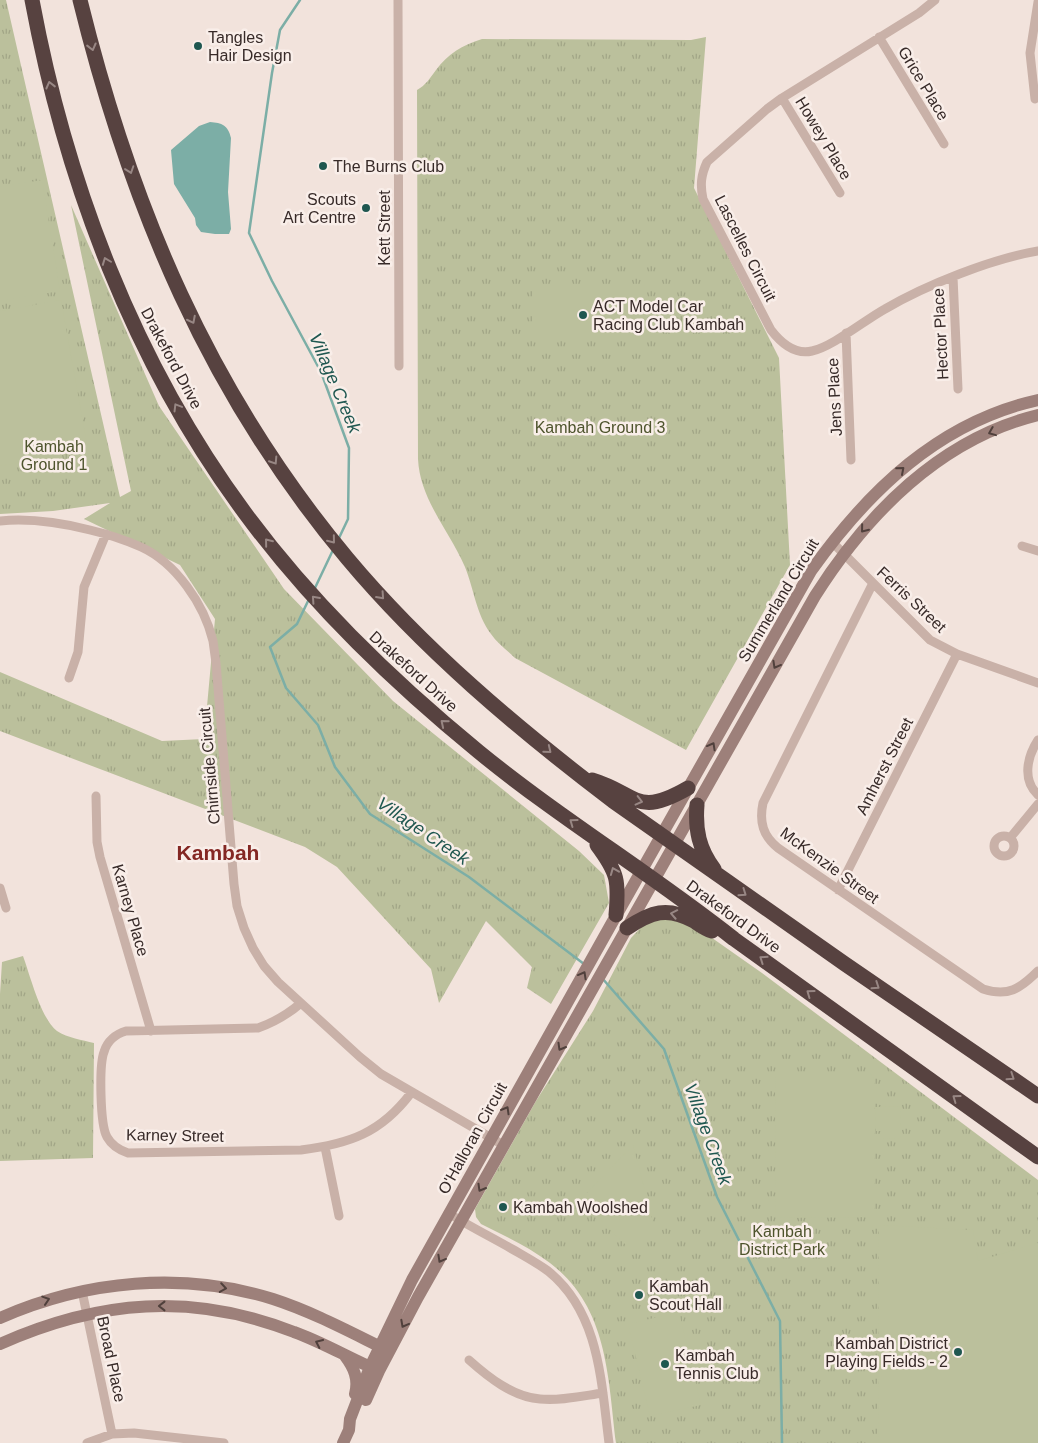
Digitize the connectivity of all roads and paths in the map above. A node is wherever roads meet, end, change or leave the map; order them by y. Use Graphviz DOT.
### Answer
graph roads {
  1 [pos="32,0"];
  2 [pos="80,0"];
  3 [pos="398,0"];
  4 [pos="935,0"];
  5 [pos="1038,2"];
  6 [pos="879,37"];
  7 [pos="782,98"];
  8 [pos="1035,99"];
  9 [pos="944,144"];
  10 [pos="840,193"];
  11 [pos="1038,252"];
  12 [pos="953,277"];
  13 [pos="846,333"];
  14 [pos="399,366"];
  15 [pos="958,390"];
  16 [pos="1038,400"];
  17 [pos="1038,415"];
  18 [pos="851,460"];
  19 [pos="0,521"];
  20 [pos="106,534"];
  21 [pos="832,542"];
  22 [pos="1022,546"];
  23 [pos="1038,551"];
  24 [pos="844,553"];
  25 [pos="873,583"];
  26 [pos="957,654"];
  27 [pos="69,678"];
  28 [pos="1038,683"];
  29 [pos="1038,740"];
  30 [pos="579,775"];
  31 [pos="688,788"];
  32 [pos="1038,795"];
  33 [pos="96,796"];
  34 [pos="1038,804"];
  35 [pos="696,805"];
  36 [pos="590,834"];
  37 [pos="661,835"];
  38 [pos="1010,838"];
  39 [pos="674,844"];
  40 [pos="641,870"];
  41 [pos="718,876"];
  42 [pos="654,880"];
  43 [pos="0,888"];
  44 [pos="838,890"];
  45 [pos="6,908"];
  46 [pos="616,915"];
  47 [pos="627,928"];
  48 [pos="734,939"];
  49 [pos="1038,971"];
  50 [pos="300,1003"];
  51 [pos="151,1031"];
  52 [pos="411,1093"];
  53 [pos="1038,1096"];
  54 [pos="491,1138"];
  55 [pos="505,1146"];
  56 [pos="325,1147"];
  57 [pos="1038,1157"];
  58 [pos="448,1214"];
  59 [pos="339,1216"];
  60 [pos="462,1221"];
  61 [pos="82,1291"];
  62 [pos="274,1300"];
  63 [pos="396,1313"];
  64 [pos="87,1314"];
  65 [pos="0,1318"];
  66 [pos="268,1322"];
  67 [pos="337,1325"];
  68 [pos="0,1344"];
  69 [pos="384,1349"];
  70 [pos="345,1356"];
  71 [pos="469,1360"];
  72 [pos="374,1369"];
  73 [pos="603,1393"];
  74 [pos="349,1424"];
  75 [pos="112,1434"];
  76 [pos="87,1443"];
  77 [pos="224,1443"];
  78 [pos="343,1443"];
  79 [pos="609,1443"];
  36 -- 1 [label="highway, Drakeford Drive, one-way"];
  2 -- 30 [label="highway, Drakeford Drive, one-way"];
  3 -- 14 [label="street, Kett Street"];
  4 -- 6 [label="street, Lascelles Circuit"];
  5 -- 8 [label="street"];
  6 -- 7 [label="street, Lascelles Circuit"];
  6 -- 9 [label="street, Grice Place"];
  7 -- 10 [label="street, Howey Place"];
  7 -- 13 [label="street, Lascelles Circuit"];
  11 -- 12 [label="street, Lascelles Circuit"];
  12 -- 13 [label="street, Lascelles Circuit"];
  12 -- 15 [label="street, Hector Place"];
  13 -- 18 [label="street, Jens Place"];
  21 -- 16 [label="street, Summerland Circuit, one-way"];
  17 -- 24 [label="street, Summerland Circuit, one-way"];
  19 -- 20 [label="street, Chirnside Circuit"];
  20 -- 27 [label="street"];
  20 -- 50 [label="street, Chirnside Circuit"];
  21 -- 24 [label="street, Ferris Street"];
  31 -- 21 [label="street, Summerland Circuit, one-way"];
  22 -- 23 [label="street"];
  24 -- 25 [label="street, Ferris Street"];
  24 -- 35 [label="street, Summerland Circuit, one-way"];
  25 -- 26 [label="street, Ferris Street"];
  25 -- 44 [label="street, McKenzie Street"];
  26 -- 28 [label="street, Ferris Street"];
  26 -- 44 [label="street, Amherst Street"];
  29 -- 32 [label="street"];
  30 -- 31 [label="highway, one-way"];
  30 -- 37 [label="highway, Drakeford Drive"];
  31 -- 37 [label="street, Summerland Circuit"];
  33 -- 51 [label="street, Karney Place"];
  34 -- 38 [label="street"];
  35 -- 39 [label="street, Summerland Circuit"];
  35 -- 41 [label="highway"];
  36 -- 40 [label="highway, Drakeford Drive"];
  46 -- 36 [label="highway, one-way"];
  37 -- 39 [label="highway, Drakeford Drive"];
  37 -- 40 [label="street, Summerland Circuit"];
  39 -- 41 [label="highway, Drakeford Drive"];
  39 -- 42 [label="street, Summerland Circuit"];
  40 -- 42 [label="highway, Drakeford Drive"];
  40 -- 46 [label="street, O'Halloran Circuit"];
  41 -- 53 [label="highway, Drakeford Drive, one-way"];
  42 -- 47 [label="street, O'Halloran Circuit"];
  42 -- 48 [label="highway, Drakeford Drive"];
  43 -- 45 [label="street"];
  44 -- 49 [label="street, McKenzie Street"];
  54 -- 46 [label="street, O'Halloran Circuit, one-way"];
  48 -- 47 [label="highway, one-way"];
  47 -- 55 [label="street, O'Halloran Circuit, one-way"];
  57 -- 48 [label="highway, Drakeford Drive, one-way"];
  50 -- 51 [label="street, Karney Street"];
  50 -- 52 [label="street, Chirnside Circuit"];
  51 -- 56 [label="street, Karney Street"];
  52 -- 54 [label="street, Chirnside Circuit"];
  52 -- 56 [label="street, Karney Street"];
  54 -- 55 [label="street, Chirnside Circuit"];
  54 -- 58 [label="street, O'Halloran Circuit"];
  55 -- 60 [label="street, O'Halloran Circuit, one-way"];
  56 -- 59 [label="street"];
  58 -- 60 [label="street"];
  58 -- 63 [label="street, O'Halloran Circuit"];
  60 -- 69 [label="street, O'Halloran Circuit, one-way"];
  60 -- 73 [label="street"];
  61 -- 62 [label="street, one-way"];
  61 -- 64 [label="street, Broad Place"];
  65 -- 61 [label="street, one-way"];
  62 -- 66 [label="street"];
  62 -- 67 [label="street"];
  63 -- 67 [label="street"];
  63 -- 69 [label="street, O'Halloran Circuit"];
  66 -- 64 [label="street, one-way"];
  64 -- 68 [label="street"];
  64 -- 75 [label="street, Broad Place"];
  70 -- 66 [label="street, one-way"];
  67 -- 69 [label="street"];
  69 -- 72 [label="street, O'Halloran Circuit"];
  70 -- 72 [label="street"];
  70 -- 74 [label="street"];
  71 -- 73 [label="street"];
  72 -- 74 [label="street, O'Halloran Circuit"];
  73 -- 79 [label="street"];
  74 -- 78 [label="street, O'Halloran Circuit"];
  75 -- 76 [label="street"];
  75 -- 77 [label="street"];
}
